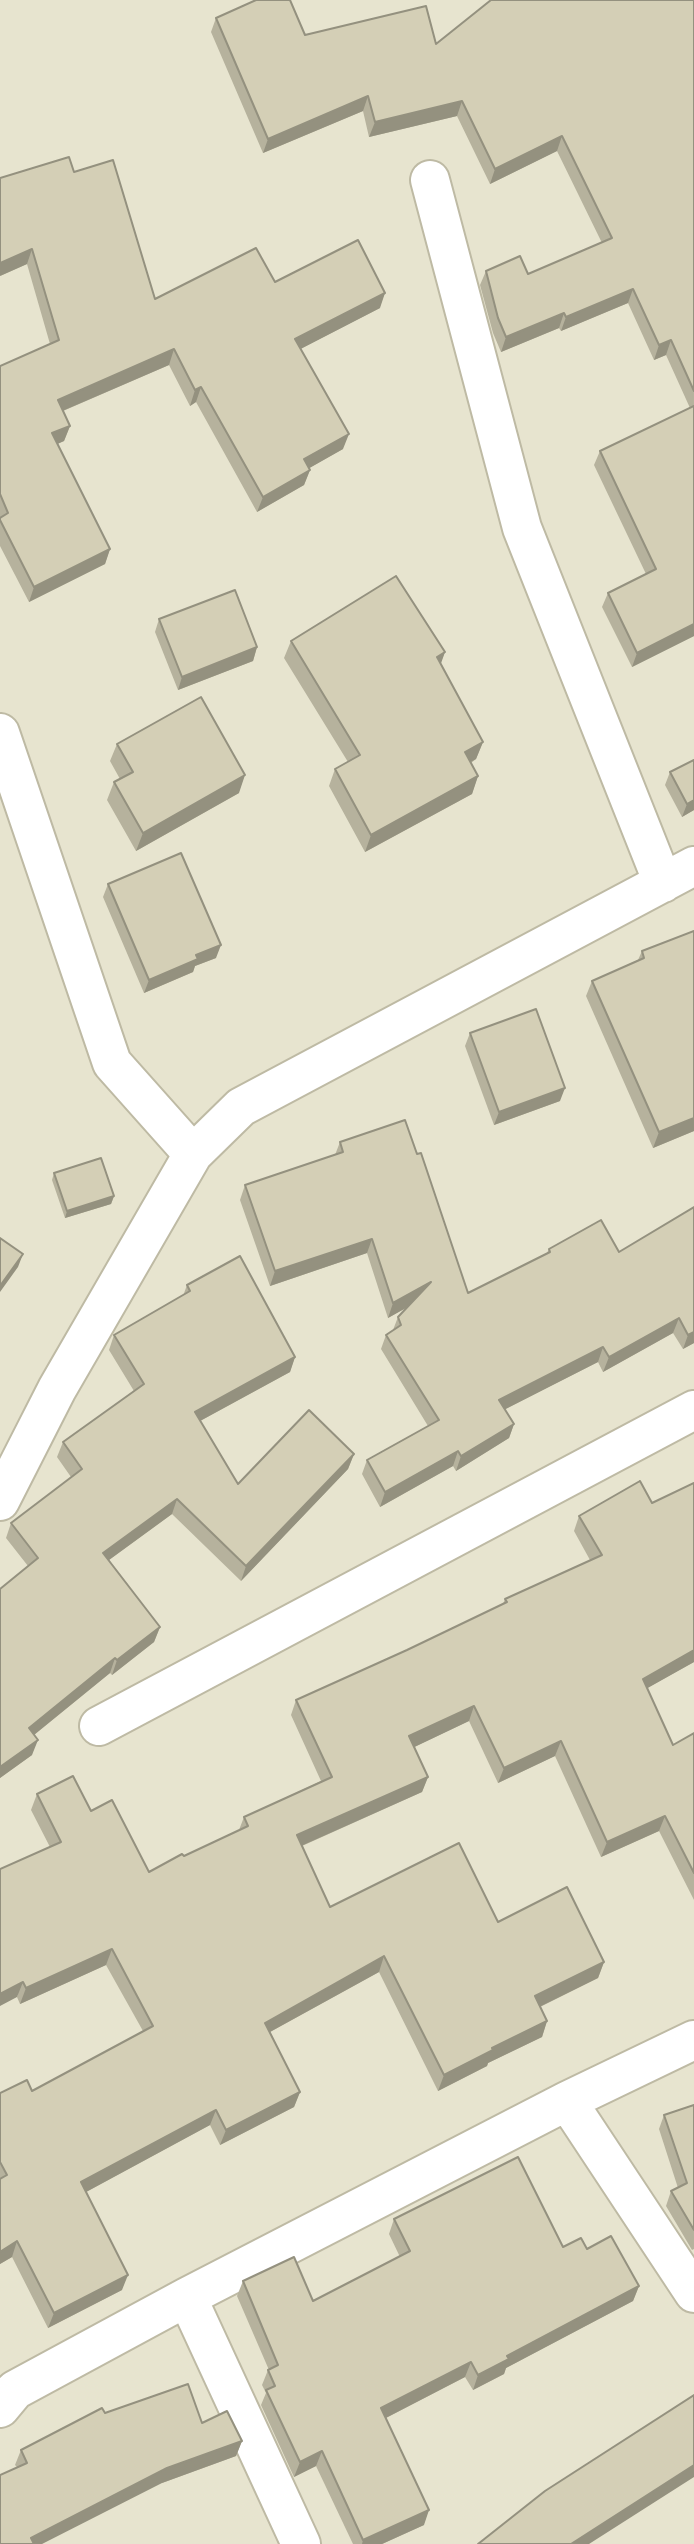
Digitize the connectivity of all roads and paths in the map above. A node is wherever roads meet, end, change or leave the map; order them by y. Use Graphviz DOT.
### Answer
graph roads {
  1 [pos="430,180"];
  2 [pos="0,733"];
  3 [pos="678,875"];
  4 [pos="193,1154"];
  5 [pos="694,1410"];
  6 [pos="0,1501"];
  7 [pos="99,1726"];
  8 [pos="694,2040"];
  9 [pos="567,2101"];
  10 [pos="694,2293"];
  11 [pos="187,2297"];
  12 [pos="0,2408"];
  13 [pos="301,2544"];
  1 -- 3 [label="street"];
  2 -- 4 [label="street"];
  3 -- 4 [label="street"];
  4 -- 6 [label="street"];
  5 -- 7 [label="street"];
  8 -- 9 [label="street"];
  9 -- 10 [label="street"];
  9 -- 11 [label="street"];
  11 -- 12 [label="street"];
  11 -- 13 [label="street"];
}
